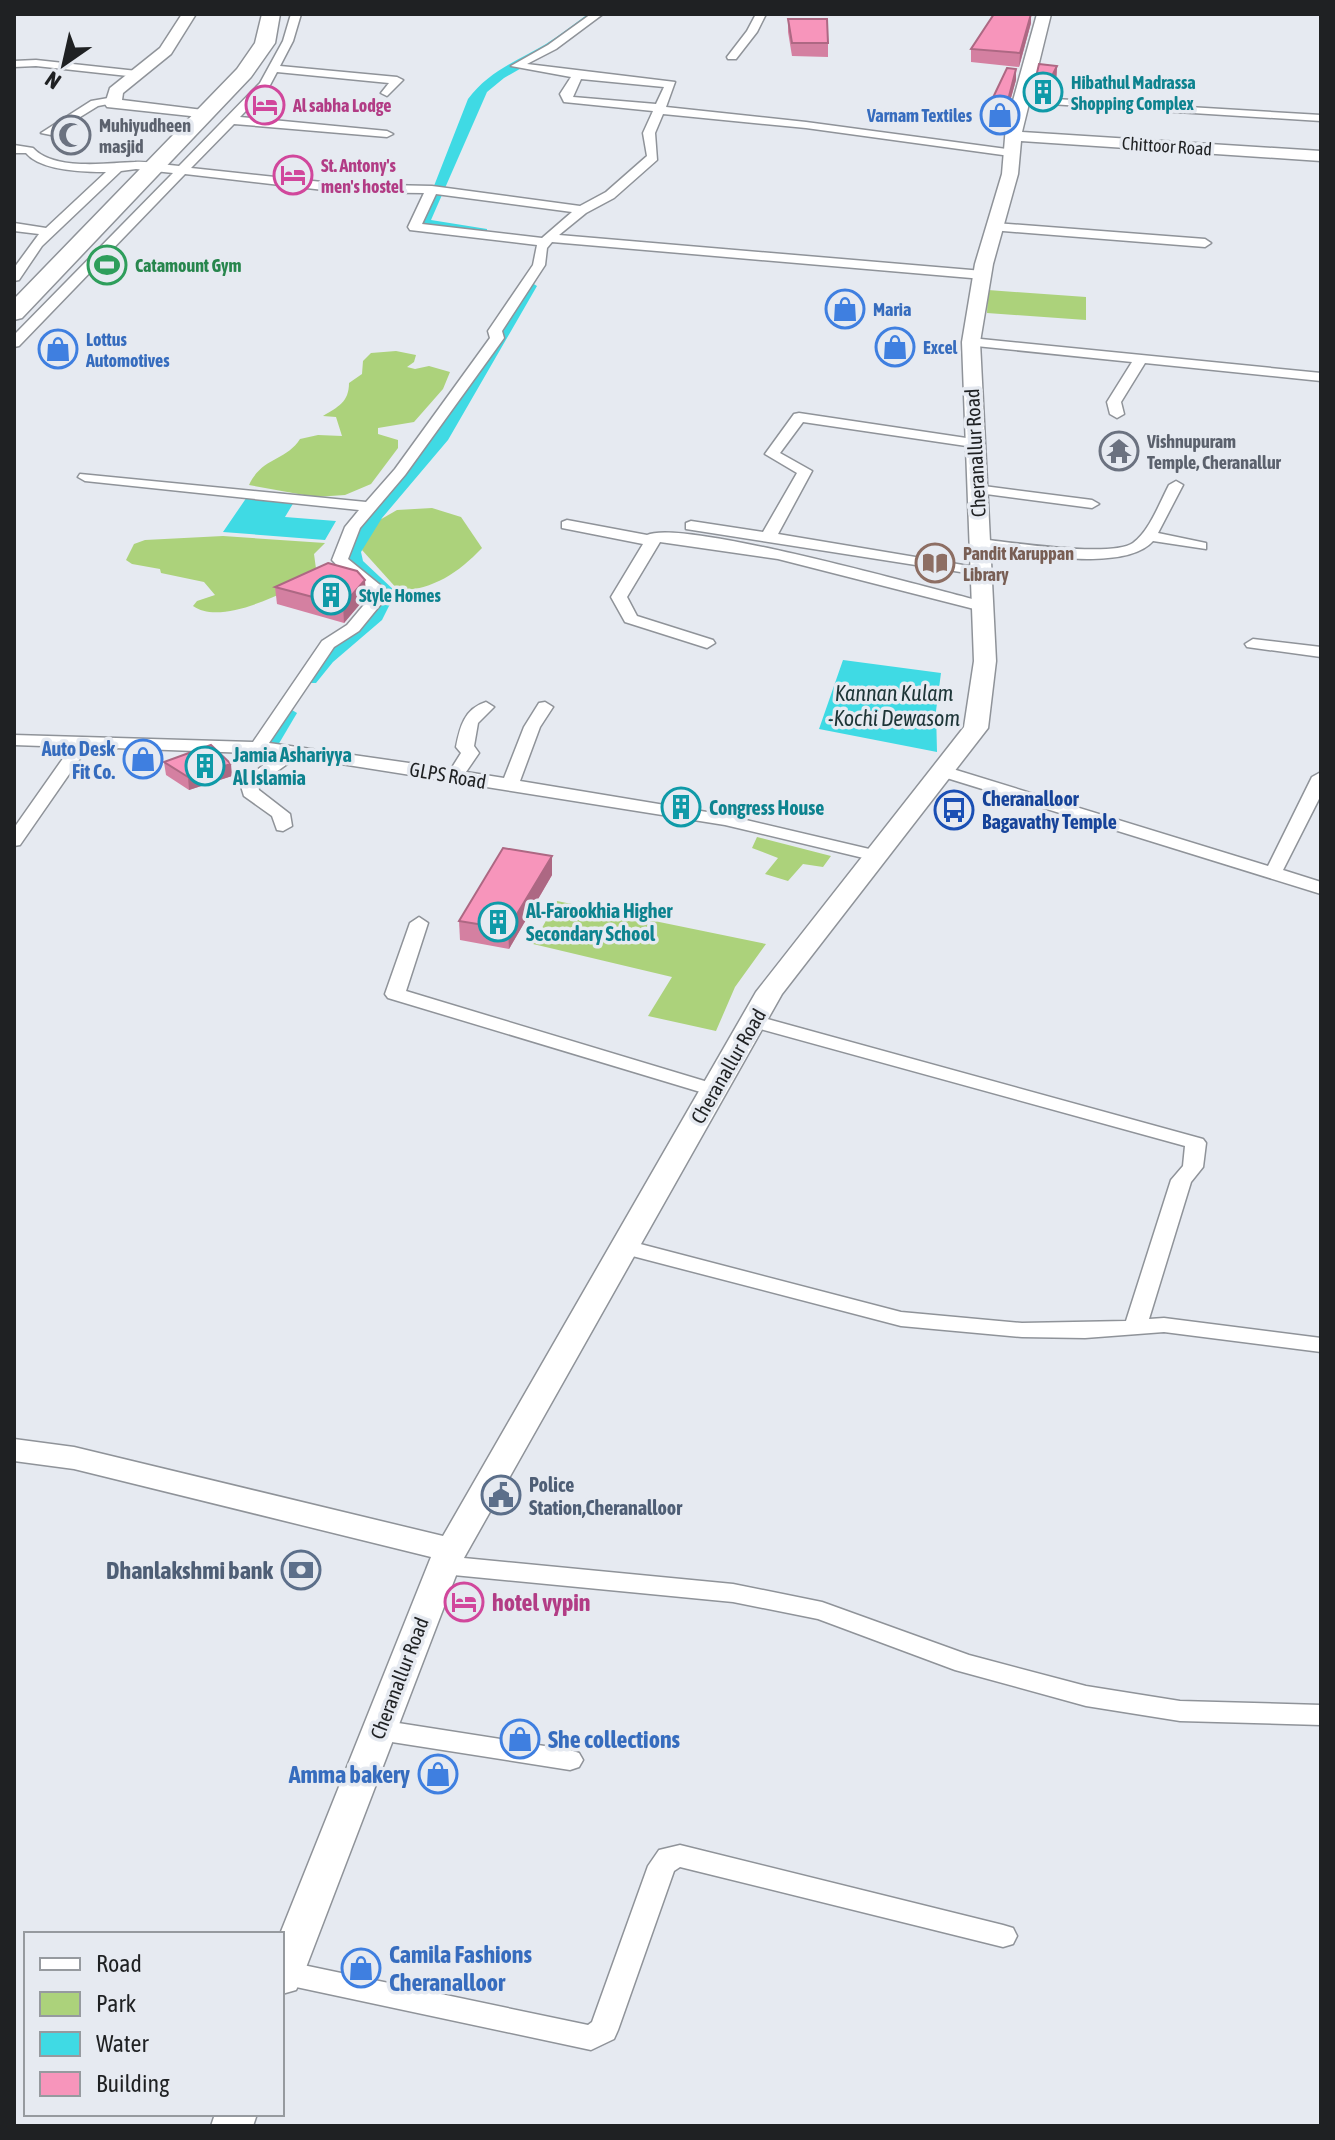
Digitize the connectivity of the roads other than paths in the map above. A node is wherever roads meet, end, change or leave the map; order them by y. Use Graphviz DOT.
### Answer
graph roads {
  1 [pos="189,14"];
  2 [pos="271,14"];
  3 [pos="296,14"];
  4 [pos="598,14"];
  5 [pos="761,14"];
  6 [pos="1044,14"];
  7 [pos="732,57"];
  8 [pos="15,63"];
  9 [pos="275,69"];
  10 [pos="137,74"];
  11 [pos="578,75"];
  12 [pos="387,93"];
  13 [pos="114,100"];
  14 [pos="1022,100"];
  15 [pos="660,109"];
  16 [pos="203,115"];
  17 [pos="1321,118"];
  18 [pos="231,120"];
  19 [pos="387,134"];
  20 [pos="38,142"];
  21 [pos="1012,144"];
  22 [pos="14,149"];
  23 [pos="1321,156"];
  24 [pos="154,167"];
  25 [pos="116,170"];
  26 [pos="179,171"];
  27 [pos="436,191"];
  28 [pos="582,210"];
  29 [pos="14,227"];
  30 [pos="995,227"];
  31 [pos="50,232"];
  32 [pos="547,240"];
  33 [pos="1205,243"];
  34 [pos="983,275"];
  35 [pos="14,277"];
  36 [pos="14,313"];
  37 [pos="971,342"];
  38 [pos="14,343"];
  39 [pos="1140,360"];
  40 [pos="1321,377"];
  41 [pos="1117,414"];
  42 [pos="973,443"];
  43 [pos="85,477"];
  44 [pos="1176,485"];
  45 [pos="976,489"];
  46 [pos="1092,504"];
  47 [pos="371,507"];
  48 [pos="567,525"];
  49 [pos="691,526"];
  50 [pos="1148,535"];
  51 [pos="770,537"];
  52 [pos="653,541"];
  53 [pos="979,544"];
  54 [pos="1201,546"];
  55 [pos="981,573"];
  56 [pos="982,606"];
  57 [pos="707,643"];
  58 [pos="1253,644"];
  59 [pos="1321,652"];
  60 [pos="486,707"];
  61 [pos="545,707"];
  62 [pos="14,740"];
  63 [pos="82,743"];
  64 [pos="264,747"];
  65 [pos="295,750"];
  66 [pos="943,771"];
  67 [pos="455,776"];
  68 [pos="1321,777"];
  69 [pos="510,785"];
  70 [pos="283,826"];
  71 [pos="14,841"];
  72 [pos="876,856"];
  73 [pos="1273,873"];
  74 [pos="1321,888"];
  75 [pos="419,923"];
  76 [pos="753,1021"];
  77 [pos="714,1090"];
  78 [pos="625,1247"];
  79 [pos="1135,1328"];
  80 [pos="1321,1345"];
  81 [pos="14,1450"];
  82 [pos="448,1558"];
  83 [pos="1321,1715"];
  84 [pos="379,1730"];
  85 [pos="570,1760"];
  86 [pos="1003,1936"];
  87 [pos="284,1973"];
  88 [pos="284,1976"];
  1 -- 10 [label="main road"];
  2 -- 16 [label="highway"];
  3 -- 9 [label="street"];
  4 -- 11 [label="street"];
  5 -- 7 [label="street"];
  6 -- 14 [label="main road, Cheranallur Road"];
  8 -- 10 [label="street"];
  9 -- 12 [label="street"];
  9 -- 18 [label="street"];
  10 -- 13 [label="main road"];
  11 -- 15 [label="street"];
  11 -- 15 [label="street"];
  13 -- 16 [label="main road"];
  13 -- 20 [label="street"];
  14 -- 17 [label="street"];
  14 -- 21 [label="main road, Cheranallur Road"];
  15 -- 21 [label="street"];
  15 -- 28 [label="street"];
  16 -- 24 [label="highway"];
  18 -- 19 [label="street"];
  18 -- 26 [label="street"];
  20 -- 22 [label="street"];
  20 -- 25 [label="street"];
  21 -- 23 [label="main road, Chittoor Road"];
  21 -- 30 [label="main road, Cheranallur Road"];
  24 -- 25 [label="street"];
  24 -- 26 [label="street"];
  24 -- 36 [label="highway"];
  25 -- 31 [label="street"];
  26 -- 27 [label="street"];
  26 -- 38 [label="street"];
  27 -- 28 [label="street"];
  27 -- 32 [label="street"];
  28 -- 32 [label="street"];
  29 -- 31 [label="street"];
  30 -- 33 [label="street"];
  30 -- 34 [label="main road, Cheranallur Road"];
  31 -- 35 [label="street"];
  32 -- 34 [label="street"];
  32 -- 47 [label="street"];
  34 -- 37 [label="main road, Cheranallur Road"];
  37 -- 39 [label="street"];
  37 -- 42 [label="main road, Cheranallur Road"];
  39 -- 40 [label="street"];
  39 -- 41 [label="street"];
  42 -- 45 [label="main road, Cheranallur Road"];
  42 -- 51 [label="street"];
  43 -- 47 [label="street"];
  44 -- 50 [label="street"];
  45 -- 46 [label="street"];
  45 -- 53 [label="main road, Cheranallur Road"];
  47 -- 64 [label="street"];
  48 -- 52 [label="street"];
  49 -- 51 [label="street"];
  50 -- 53 [label="street"];
  50 -- 54 [label="street"];
  51 -- 55 [label="street"];
  52 -- 56 [label="street"];
  52 -- 57 [label="street"];
  53 -- 55 [label="main road, Cheranallur Road"];
  55 -- 56 [label="main road, Cheranallur Road"];
  56 -- 66 [label="main road, Cheranallur Road"];
  58 -- 59 [label="street"];
  60 -- 67 [label="street"];
  61 -- 69 [label="street"];
  62 -- 63 [label="street, GLPS Road"];
  63 -- 64 [label="street, GLPS Road"];
  63 -- 71 [label="street"];
  64 -- 65 [label="street, GLPS Road"];
  65 -- 67 [label="street, GLPS Road"];
  65 -- 70 [label="street"];
  66 -- 72 [label="main road, Cheranallur Road"];
  66 -- 73 [label="street"];
  67 -- 69 [label="street, GLPS Road"];
  68 -- 73 [label="street"];
  69 -- 72 [label="street, GLPS Road"];
  72 -- 76 [label="main road, Cheranallur Road"];
  73 -- 74 [label="street"];
  75 -- 77 [label="street"];
  76 -- 77 [label="main road, Cheranallur Road"];
  76 -- 79 [label="street"];
  77 -- 78 [label="main road, Cheranallur Road"];
  78 -- 79 [label="street"];
  78 -- 82 [label="main road, Cheranallur Road"];
  79 -- 80 [label="street"];
  81 -- 82 [label="main road"];
  82 -- 83 [label="street"];
  82 -- 84 [label="main road, Cheranallur Road"];
  84 -- 85 [label="street"];
  84 -- 87 [label="main road, Cheranallur Road"];
  86 -- 88 [label="street"];
}
